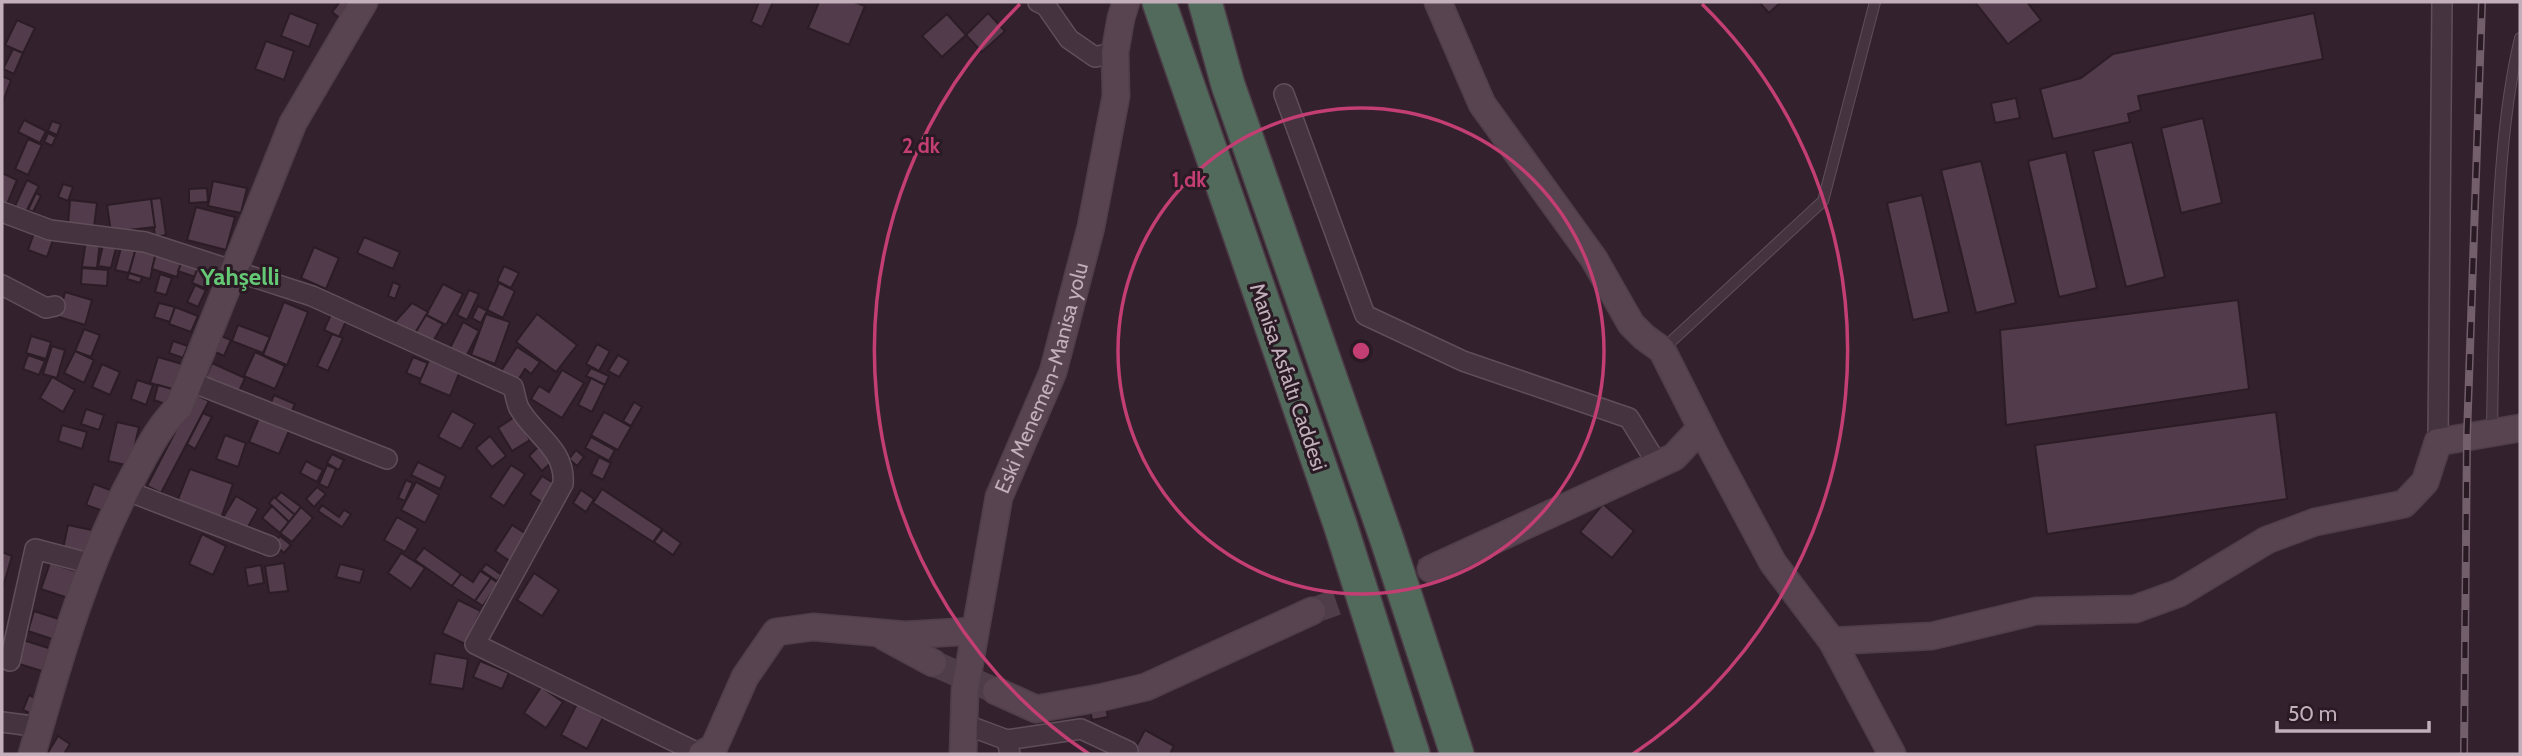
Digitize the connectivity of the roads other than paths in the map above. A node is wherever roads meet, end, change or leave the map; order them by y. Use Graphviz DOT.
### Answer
graph roads {
  1 [pos="364,2"];
  2 [pos="1038,2"];
  3 [pos="1126,2"];
  4 [pos="1159,2"];
  5 [pos="1205,2"];
  6 [pos="1438,2"];
  7 [pos="1875,2"];
  8 [pos="2442,2"];
  9 [pos="2520,38"];
  10 [pos="1115,52"];
  11 [pos="1284,93"];
  12 [pos="2,212"];
  13 [pos="234,270"];
  14 [pos="2,285"];
  15 [pos="55,306"];
  16 [pos="1662,350"];
  17 [pos="189,381"];
  18 [pos="1701,428"];
  19 [pos="2520,428"];
  20 [pos="2492,432"];
  21 [pos="2438,442"];
  22 [pos="387,458"];
  23 [pos="1658,465"];
  24 [pos="125,490"];
  25 [pos="270,546"];
  26 [pos="92,564"];
  27 [pos="1430,569"];
  28 [pos="1312,611"];
  29 [pos="975,631"];
  30 [pos="876,633"];
  31 [pos="1832,641"];
  32 [pos="10,661"];
  33 [pos="933,663"];
  34 [pos="996,691"];
  35 [pos="2,722"];
  36 [pos="964,724"];
  37 [pos="40,727"];
  38 [pos="1008,747"];
  39 [pos="1128,751"];
  40 [pos="32,754"];
  41 [pos="701,754"];
  42 [pos="963,754"];
  43 [pos="1413,754"];
  44 [pos="1457,754"];
  45 [pos="1892,754"];
  1 -- 13 [label="street"];
  2 -- 10 [label="street"];
  3 -- 10 [label="street, Eski Menemen-Manisa yolu"];
  4 -- 43 [label="highway, Manisa Asfaltı Caddesi"];
  5 -- 44 [label="highway, Manisa Asfaltı Caddesi"];
  6 -- 16 [label="street"];
  7 -- 16 [label="lane"];
  8 -- 21 [label="street"];
  9 -- 20 [label="lane"];
  10 -- 29 [label="street, Eski Menemen-Manisa yolu"];
  11 -- 23 [label="street"];
  12 -- 13 [label="street"];
  13 -- 17 [label="street"];
  13 -- 41 [label="street"];
  14 -- 15 [label="street"];
  16 -- 18 [label="street"];
  17 -- 22 [label="street"];
  17 -- 24 [label="street"];
  18 -- 23 [label="street"];
  18 -- 31 [label="street"];
  19 -- 20 [label="street"];
  20 -- 21 [label="street"];
  21 -- 31 [label="street"];
  23 -- 27 [label="street"];
  24 -- 25 [label="street"];
  24 -- 26 [label="street"];
  26 -- 32 [label="street"];
  26 -- 37 [label="street"];
  28 -- 34 [label="street"];
  29 -- 30 [label="street"];
  29 -- 36 [label="street, Eski Menemen-Manisa yolu"];
  30 -- 33 [label="street"];
  30 -- 41 [label="street"];
  31 -- 45 [label="street"];
  35 -- 37 [label="street"];
  36 -- 38 [label="street"];
  36 -- 42 [label="street, Eski Menemen-Manisa yolu"];
  37 -- 40 [label="street"];
  38 -- 39 [label="street"];
}
